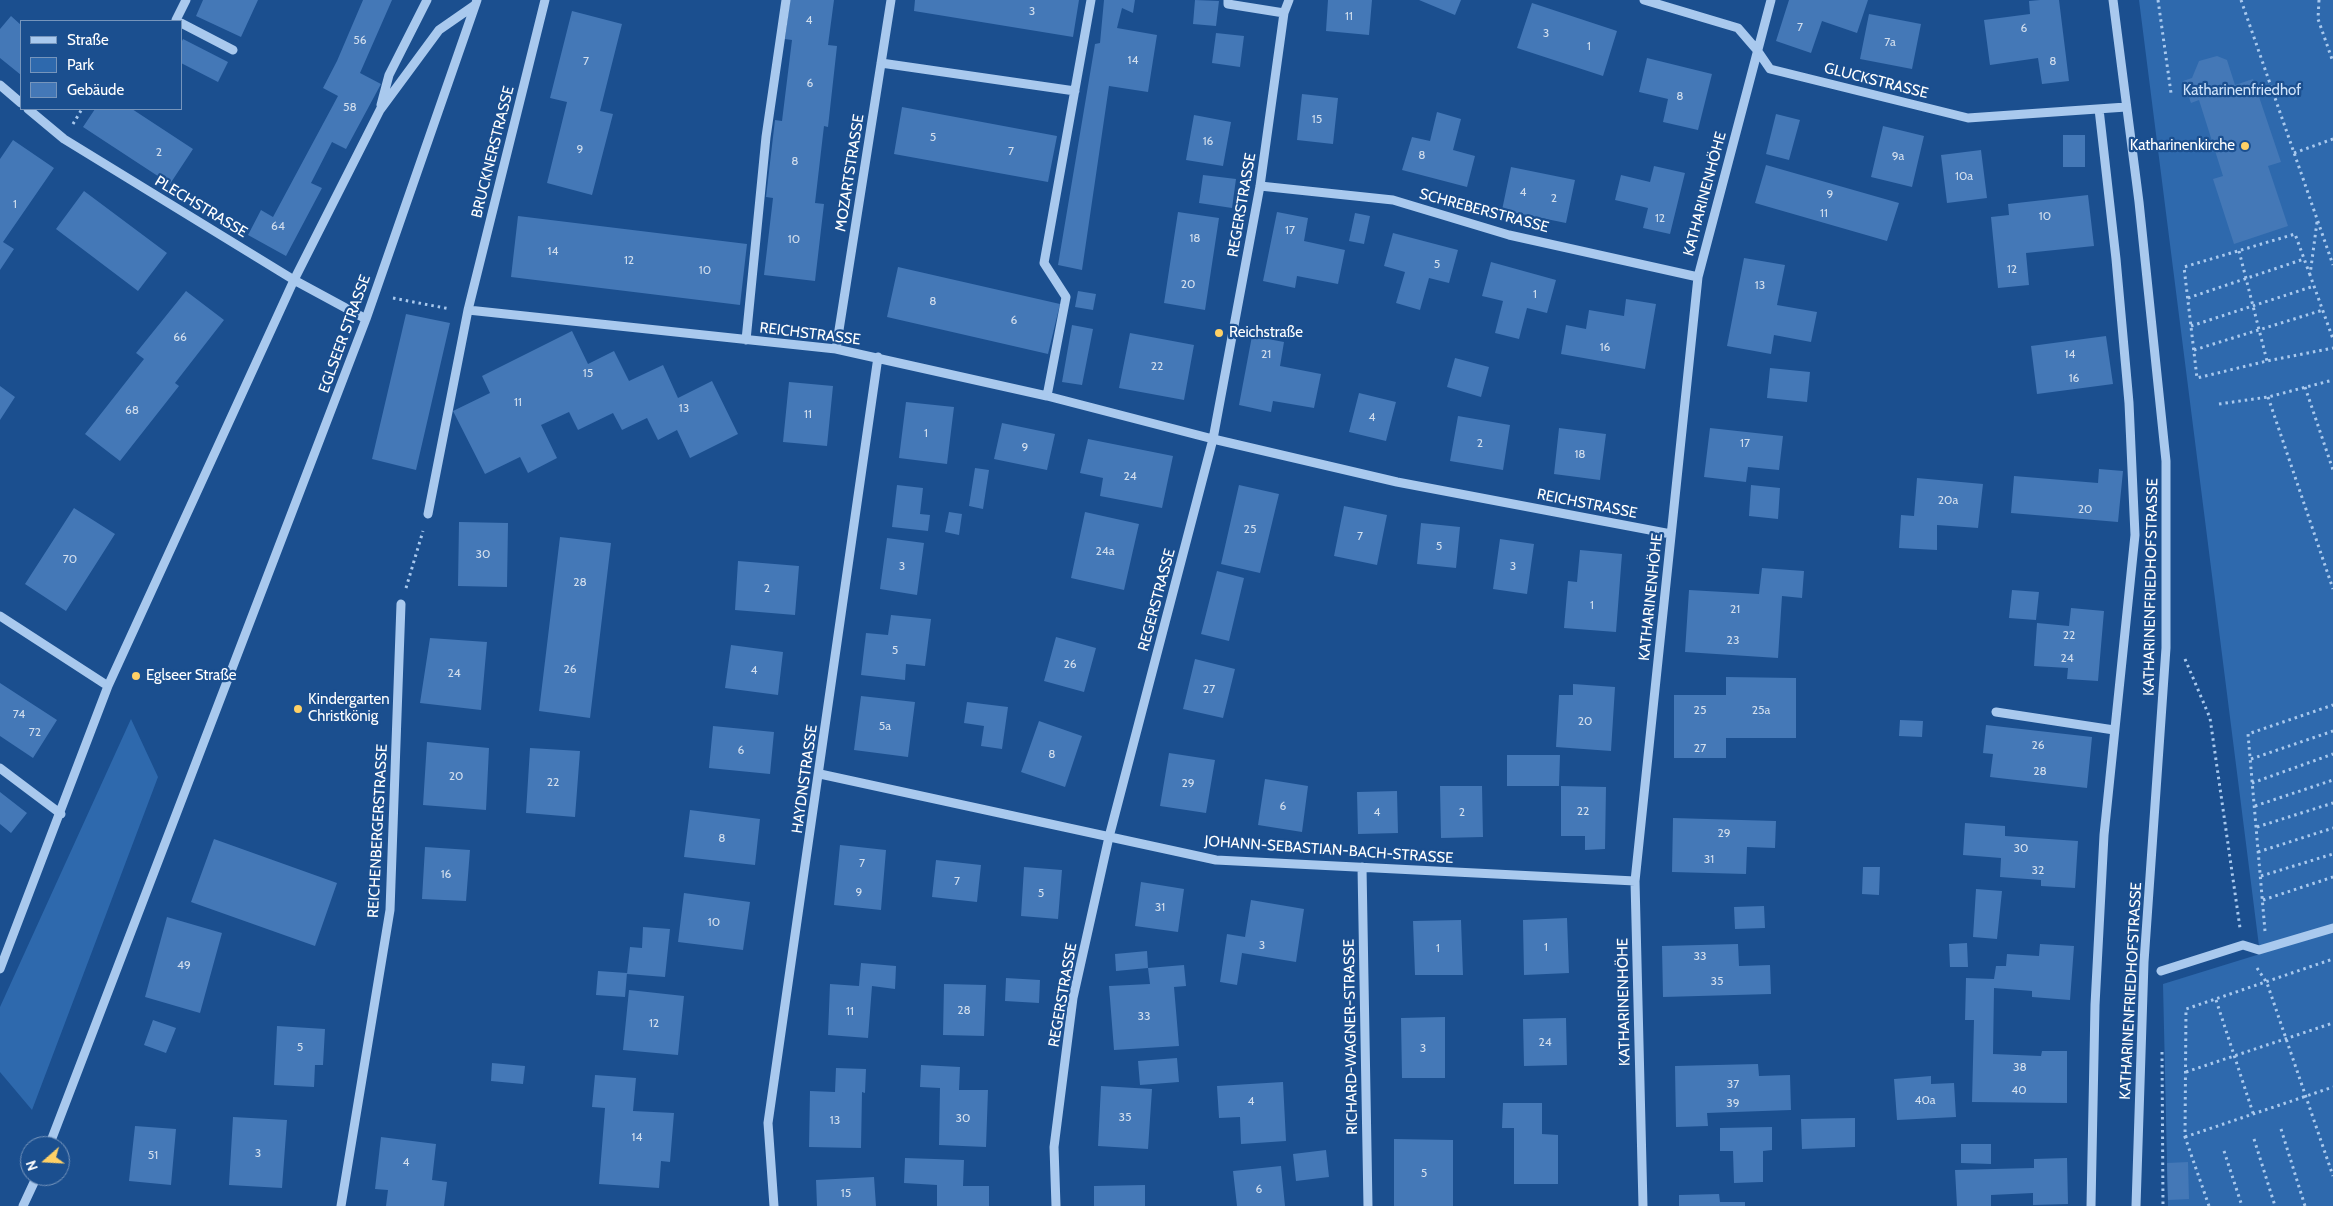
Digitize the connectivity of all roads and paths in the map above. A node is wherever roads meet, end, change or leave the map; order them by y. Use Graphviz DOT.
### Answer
graph roads {
  1 [pos="186,0"];
  2 [pos="427,0"];
  3 [pos="546,0"];
  4 [pos="786,0"];
  5 [pos="891,0"];
  6 [pos="1090,0"];
  7 [pos="1228,0"];
  8 [pos="1289,0"];
  9 [pos="1644,0"];
  10 [pos="1771,0"];
  11 [pos="2113,0"];
  12 [pos="2158,0"];
  13 [pos="2241,0"];
  14 [pos="2319,0"];
  15 [pos="476,3"];
  16 [pos="1284,13"];
  17 [pos="176,20"];
  18 [pos="182,24"];
  19 [pos="233,50"];
  20 [pos="1757,50"];
  21 [pos="2333,62"];
  22 [pos="881,63"];
  23 [pos="0,85"];
  24 [pos="1074,90"];
  25 [pos="2171,93"];
  26 [pos="20,102"];
  27 [pos="2126,106"];
  28 [pos="2099,109"];
  29 [pos="29,110"];
  30 [pos="380,110"];
  31 [pos="2333,139"];
  32 [pos="2294,153"];
  33 [pos="1260,186"];
  34 [pos="2317,218"];
  35 [pos="2239,250"];
  36 [pos="2304,259"];
  37 [pos="2333,265"];
  38 [pos="2310,275"];
  39 [pos="1698,277"];
  40 [pos="2246,278"];
  41 [pos="294,280"];
  42 [pos="2314,286"];
  43 [pos="2188,298"];
  44 [pos="397,299"];
  45 [pos="2253,306"];
  46 [pos="446,309"];
  47 [pos="468,310"];
  48 [pos="2323,310"];
  49 [pos="366,318"];
  50 [pos="2191,326"];
  51 [pos="2259,330"];
  52 [pos="2333,339"];
  53 [pos="746,340"];
  54 [pos="2333,348"];
  55 [pos="836,349"];
  56 [pos="2194,350"];
  57 [pos="878,357"];
  58 [pos="2267,361"];
  59 [pos="2333,380"];
  60 [pos="2304,387"];
  61 [pos="1047,396"];
  62 [pos="2268,397"];
  63 [pos="2219,404"];
  64 [pos="1213,439"];
  65 [pos="2333,470"];
  66 [pos="428,514"];
  67 [pos="1671,534"];
  68 [pos="2333,589"];
  69 [pos="402,604"];
  70 [pos="0,616"];
  71 [pos="2183,655"];
  72 [pos="108,686"];
  73 [pos="2333,705"];
  74 [pos="1996,712"];
  75 [pos="2114,730"];
  76 [pos="2333,731"];
  77 [pos="2333,754"];
  78 [pos="2250,759"];
  79 [pos="0,768"];
  80 [pos="820,774"];
  81 [pos="2333,780"];
  82 [pos="2252,782"];
  83 [pos="2333,803"];
  84 [pos="2255,806"];
  85 [pos="60,814"];
  86 [pos="2256,827"];
  87 [pos="2333,828"];
  88 [pos="1109,837"];
  89 [pos="2258,852"];
  90 [pos="2333,854"];
  91 [pos="1362,868"];
  92 [pos="2261,876"];
  93 [pos="2333,877"];
  94 [pos="1635,881"];
  95 [pos="2263,900"];
  96 [pos="2333,928"];
  97 [pos="2265,932"];
  98 [pos="2243,945"];
  99 [pos="2333,960"];
  100 [pos="1,965"];
  101 [pos="2161,971"];
  102 [pos="2267,983"];
  103 [pos="2216,999"];
  104 [pos="2333,1023"];
  105 [pos="2287,1039"];
  106 [pos="2235,1056"];
  107 [pos="2186,1072"];
  108 [pos="2333,1087"];
  109 [pos="2306,1095"];
  110 [pos="2253,1113"];
  111 [pos="2281,1129"];
  112 [pos="53,1136"];
  113 [pos="2185,1137"];
  114 [pos="2254,1139"];
  115 [pos="2224,1151"];
  116 [pos="2333,1176"];
  117 [pos="33,1186"];
  118 [pos="23,1206"];
  119 [pos="341,1206"];
  120 [pos="774,1206"];
  121 [pos="1056,1206"];
  122 [pos="1368,1206"];
  123 [pos="1642,1206"];
  124 [pos="2091,1206"];
  125 [pos="2136,1206"];
  126 [pos="2209,1206"];
  127 [pos="2242,1206"];
  128 [pos="2275,1206"];
  129 [pos="2305,1206"];
  1 -- 17 [label="street"];
  2 -- 30 [label="street, EGLSEER STRASSE"];
  3 -- 47 [label="street, BRUCKNERSTRASSE"];
  4 -- 53 [label="street"];
  5 -- 22 [label="street, MOZARTSTRASSE"];
  6 -- 24 [label="street"];
  7 -- 16 [label="street"];
  8 -- 16 [label="street, REGERSTRASSE"];
  9 -- 20 [label="street, GLUCKSTRASSE"];
  10 -- 20 [label="street, KATHARINENHÖHE"];
  11 -- 27 [label="street, KATHARINENFRIEDHOFSTRASSE"];
  12 -- 25 [label="path"];
  13 -- 32 [label="path"];
  14 -- 21 [label="path"];
  15 -- 30 [label="street, EGLSEER STRASSE"];
  15 -- 49 [label="street, EGLSEER STRASSE"];
  16 -- 33 [label="street, REGERSTRASSE"];
  18 -- 19 [label="street"];
  20 -- 28 [label="street, GLUCKSTRASSE"];
  20 -- 39 [label="street, KATHARINENHÖHE"];
  22 -- 24 [label="street"];
  22 -- 55 [label="street, MOZARTSTRASSE"];
  23 -- 26 [label="street"];
  24 -- 61 [label="street"];
  27 -- 28 [label="street, GLUCKSTRASSE"];
  27 -- 125 [label="street, KATHARINENFRIEDHOFSTRASSE"];
  28 -- 75 [label="street"];
  29 -- 41 [label="street, PLECHSTRASSE"];
  30 -- 41 [label="street, EGLSEER STRASSE"];
  31 -- 32 [label="path"];
  32 -- 34 [label="path"];
  33 -- 39 [label="street, SCHREBERSTRASSE"];
  33 -- 64 [label="street, REGERSTRASSE"];
  34 -- 37 [label="path"];
  34 -- 38 [label="path"];
  35 -- 36 [label="path"];
  35 -- 40 [label="path"];
  35 -- 43 [label="path"];
  36 -- 38 [label="path"];
  36 -- 40 [label="path"];
  38 -- 42 [label="path"];
  39 -- 67 [label="street, KATHARINENHÖHE"];
  40 -- 43 [label="path"];
  40 -- 45 [label="path"];
  41 -- 49 [label="street, PLECHSTRASSE"];
  41 -- 72 [label="street, EGLSEER STRASSE"];
  42 -- 45 [label="path"];
  42 -- 48 [label="path"];
  43 -- 50 [label="path"];
  44 -- 46 [label="path"];
  45 -- 50 [label="path"];
  45 -- 51 [label="path"];
  47 -- 53 [label="street, REICHSTRASSE"];
  47 -- 66 [label="street, BRUCKNERSTRASSE"];
  48 -- 51 [label="path"];
  48 -- 52 [label="path"];
  49 -- 112 [label="street, EGLSEER STRASSE"];
  50 -- 56 [label="path"];
  51 -- 56 [label="path"];
  51 -- 58 [label="path"];
  53 -- 55 [label="street, REICHSTRASSE"];
  54 -- 58 [label="path"];
  55 -- 57 [label="street, REICHSTRASSE"];
  56 -- 58 [label="path"];
  57 -- 61 [label="street, REICHSTRASSE"];
  57 -- 80 [label="street, HAYDNSTRASSE"];
  59 -- 60 [label="path"];
  60 -- 62 [label="path"];
  60 -- 65 [label="path"];
  61 -- 64 [label="street, REICHSTRASSE"];
  62 -- 63 [label="path"];
  62 -- 68 [label="path"];
  64 -- 67 [label="street, REICHSTRASSE"];
  64 -- 88 [label="street, REGERSTRASSE"];
  66 -- 69 [label="path"];
  67 -- 94 [label="street, KATHARINENHÖHE"];
  69 -- 119 [label="street, REICHENBERGERSTRASSE"];
  70 -- 72 [label="street"];
  71 -- 98 [label="path"];
  72 -- 85 [label="street, EGLSEER STRASSE"];
  73 -- 78 [label="path"];
  74 -- 75 [label="street"];
  75 -- 124 [label="street"];
  76 -- 78 [label="path"];
  77 -- 82 [label="path"];
  78 -- 82 [label="path"];
  79 -- 85 [label="street"];
  80 -- 88 [label="street, JOHANN-SEBASTIAN-BACH-STRASSE"];
  80 -- 120 [label="street, HAYDNSTRASSE"];
  81 -- 84 [label="path"];
  82 -- 84 [label="path"];
  83 -- 86 [label="path"];
  84 -- 86 [label="path"];
  85 -- 100 [label="street, EGLSEER STRASSE"];
  86 -- 89 [label="path"];
  87 -- 89 [label="path"];
  88 -- 91 [label="street, JOHANN-SEBASTIAN-BACH-STRASSE"];
  88 -- 121 [label="street, REGERSTRASSE"];
  89 -- 92 [label="path"];
  90 -- 92 [label="path"];
  91 -- 94 [label="street, JOHANN-SEBASTIAN-BACH-STRASSE"];
  91 -- 122 [label="street, RICHARD-WAGNER-STRASSE"];
  92 -- 95 [label="path"];
  93 -- 95 [label="path"];
  94 -- 123 [label="street, KATHARINENHÖHE"];
  95 -- 97 [label="path"];
  96 -- 98 [label="street"];
  98 -- 101 [label="street"];
  98 -- 102 [label="path"];
  99 -- 102 [label="path"];
  102 -- 103 [label="path"];
  102 -- 105 [label="path"];
  103 -- 106 [label="path"];
  103 -- 107 [label="path"];
  104 -- 105 [label="path"];
  105 -- 106 [label="path"];
  105 -- 109 [label="path"];
  106 -- 107 [label="path"];
  106 -- 110 [label="path"];
  107 -- 113 [label="path"];
  108 -- 109 [label="path"];
  109 -- 110 [label="path"];
  109 -- 116 [label="path"];
  110 -- 113 [label="path"];
  111 -- 129 [label="path"];
  113 -- 126 [label="path"];
  114 -- 128 [label="path"];
  115 -- 127 [label="path"];
  117 -- 118 [label="street"];
}
